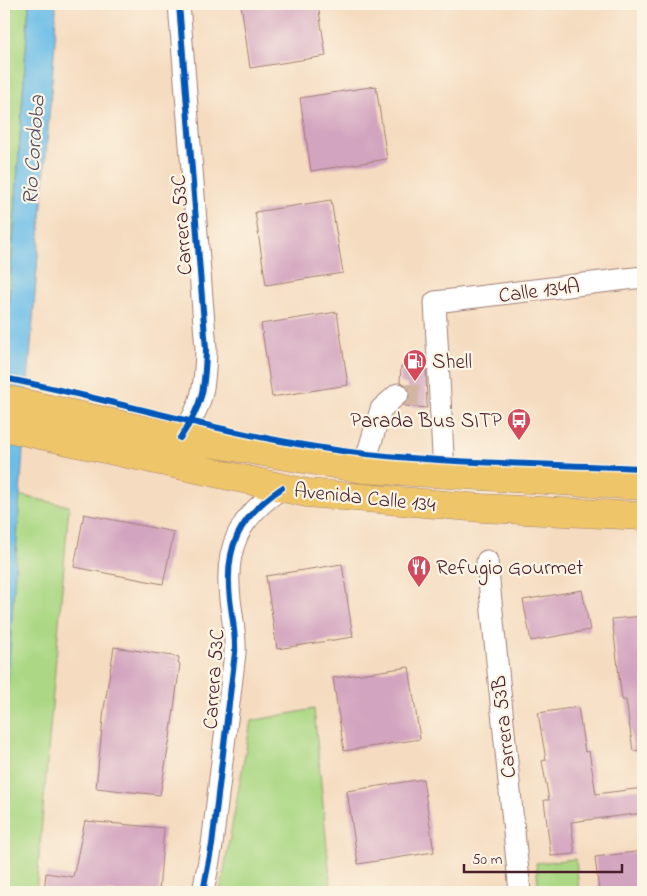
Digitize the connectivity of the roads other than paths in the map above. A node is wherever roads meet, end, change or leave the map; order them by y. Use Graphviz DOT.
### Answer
graph roads {
  1 [pos="178,4"];
  2 [pos="643,277"];
  3 [pos="398,394"];
  4 [pos="4,399"];
  5 [pos="4,427"];
  6 [pos="180,438"];
  7 [pos="362,469"];
  8 [pos="444,474"];
  9 [pos="643,486"];
  10 [pos="282,488"];
  11 [pos="643,516"];
  12 [pos="487,561"];
  13 [pos="203,892"];
  14 [pos="520,892"];
  1 -- 6 [label="street, Carrera 53C"];
  2 -- 8 [label="street, Calle 134A"];
  3 -- 7 [label="street"];
  4 -- 6 [label="main road, Avenida Calle 134"];
  5 -- 10 [label="main road, Avenida Calle 134"];
  6 -- 7 [label="main road, Avenida Calle 134"];
  7 -- 8 [label="main road, Avenida Calle 134"];
  8 -- 9 [label="main road, Avenida Calle 134"];
  10 -- 11 [label="main road, Avenida Calle 134"];
  10 -- 13 [label="street, Carrera 53C"];
  12 -- 14 [label="street, Carrera 53B"];
}
